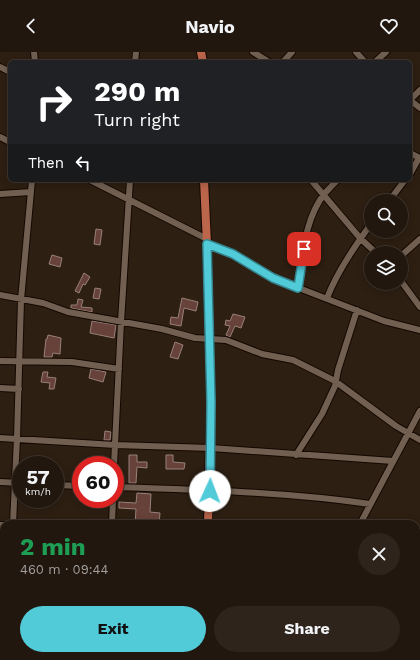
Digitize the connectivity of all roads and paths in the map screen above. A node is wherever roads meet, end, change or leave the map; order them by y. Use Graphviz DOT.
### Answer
graph roads {
  1 [pos="253,52"];
  2 [pos="292,52"];
  3 [pos="356,52"];
  4 [pos="386,52"];
  5 [pos="266,60"];
  6 [pos="285,60"];
  7 [pos="362,60"];
  8 [pos="377,60"];
  9 [pos="420,90"];
  10 [pos="412,98"];
  11 [pos="412,102"];
  12 [pos="420,108"];
  13 [pos="419,158"];
  14 [pos="412,170"];
  15 [pos="32,182"];
  16 [pos="94,182"];
  17 [pos="130,182"];
  18 [pos="204,182"];
  19 [pos="313,182"];
  20 [pos="336,182"];
  21 [pos="403,182"];
  22 [pos="31,192"];
  23 [pos="0,194"];
  24 [pos="324,194"];
  25 [pos="394,194"];
  26 [pos="130,199"];
  27 [pos="364,233"];
  28 [pos="360,238"];
  29 [pos="420,239"];
  30 [pos="207,241"];
  31 [pos="369,246"];
  32 [pos="408,250"];
  33 [pos="298,288"];
  34 [pos="408,290"];
  35 [pos="0,295"];
  36 [pos="326,298"];
  37 [pos="21,300"];
  38 [pos="420,307"];
  39 [pos="357,310"];
  40 [pos="121,322"];
  41 [pos="420,330"];
  42 [pos="210,340"];
  43 [pos="0,361"];
  44 [pos="19,362"];
  45 [pos="119,369"];
  46 [pos="335,381"];
  47 [pos="0,388"];
  48 [pos="19,389"];
  49 [pos="420,411"];
  50 [pos="408,433"];
  51 [pos="0,438"];
  52 [pos="17,438"];
  53 [pos="420,440"];
  54 [pos="115,445"];
  55 [pos="211,448"];
  56 [pos="296,455"];
  57 [pos="17,456"];
  58 [pos="114,456"];
  59 [pos="393,462"];
  60 [pos="0,482"];
  61 [pos="12,483"];
  62 [pos="124,487"];
  63 [pos="210,491"];
  64 [pos="370,504"];
  65 [pos="15,508"];
  66 [pos="113,508"];
  67 [pos="13,520"];
  68 [pos="112,520"];
  69 [pos="208,520"];
  70 [pos="362,520"];
  1 -- 5 [label="street"];
  2 -- 6 [label="street"];
  3 -- 7 [label="street"];
  4 -- 8 [label="street"];
  9 -- 10 [label="street"];
  11 -- 12 [label="street"];
  13 -- 14 [label="street"];
  15 -- 22 [label="street"];
  16 -- 26 [label="street"];
  17 -- 26 [label="street"];
  18 -- 30 [label="main road"];
  19 -- 24 [label="street"];
  20 -- 24 [label="street"];
  21 -- 25 [label="street"];
  22 -- 23 [label="street"];
  22 -- 37 [label="street"];
  24 -- 28 [label="street"];
  24 -- 33 [label="street"];
  26 -- 30 [label="street"];
  26 -- 40 [label="street"];
  27 -- 28 [label="street"];
  28 -- 31 [label="street"];
  28 -- 36 [label="street"];
  29 -- 32 [label="street"];
  30 -- 33 [label="street"];
  30 -- 42 [label="main road"];
  33 -- 36 [label="street"];
  34 -- 38 [label="street"];
  35 -- 37 [label="street"];
  36 -- 39 [label="street"];
  37 -- 40 [label="street"];
  37 -- 44 [label="street"];
  39 -- 41 [label="street"];
  39 -- 46 [label="street"];
  40 -- 42 [label="street"];
  40 -- 45 [label="street"];
  42 -- 46 [label="street"];
  42 -- 55 [label="main road"];
  43 -- 44 [label="street"];
  44 -- 45 [label="street"];
  44 -- 48 [label="street"];
  45 -- 54 [label="street"];
  46 -- 50 [label="street"];
  46 -- 56 [label="street"];
  47 -- 48 [label="street"];
  48 -- 52 [label="street"];
  49 -- 50 [label="street"];
  50 -- 53 [label="street"];
  50 -- 59 [label="street"];
  51 -- 52 [label="street"];
  52 -- 54 [label="street"];
  52 -- 57 [label="street"];
  54 -- 55 [label="street"];
  54 -- 58 [label="street"];
  55 -- 56 [label="street"];
  55 -- 63 [label="main road"];
  56 -- 59 [label="street"];
  59 -- 64 [label="street"];
  60 -- 61 [label="street"];
  62 -- 63 [label="street"];
  63 -- 64 [label="street"];
  63 -- 69 [label="main road"];
  64 -- 70 [label="street"];
  65 -- 67 [label="street"];
  66 -- 68 [label="street"];
}
